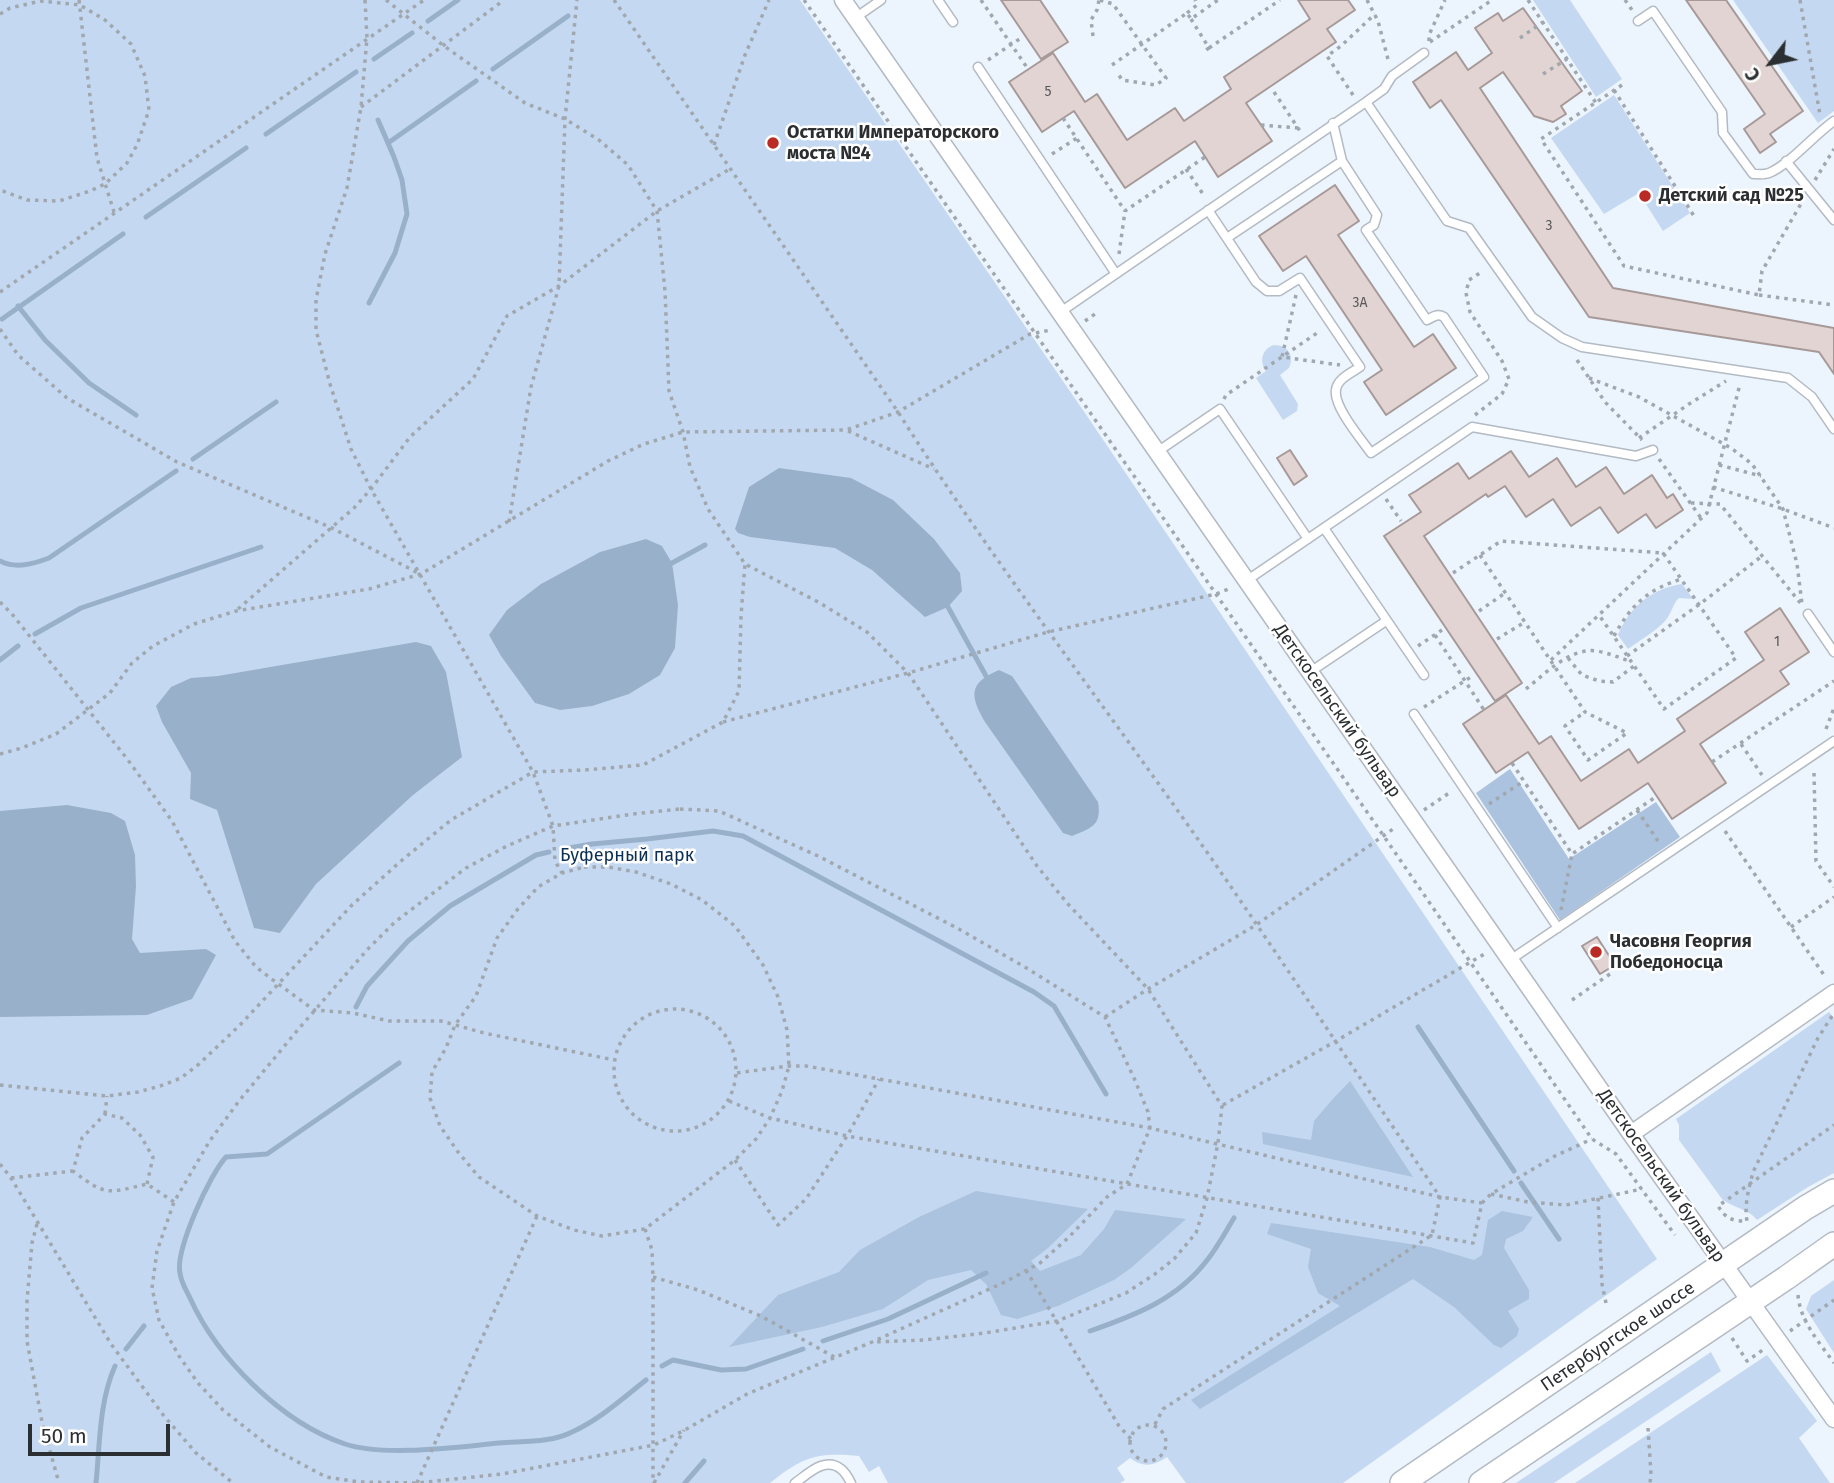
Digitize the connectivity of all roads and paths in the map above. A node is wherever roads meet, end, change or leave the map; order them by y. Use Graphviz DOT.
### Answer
graph roads {
  1 [pos="365,0"];
  2 [pos="386,0"];
  3 [pos="424,0"];
  4 [pos="504,0"];
  5 [pos="577,0"];
  6 [pos="614,0"];
  7 [pos="768,0"];
  8 [pos="804,0"];
  9 [pos="843,0"];
  10 [pos="881,0"];
  11 [pos="939,0"];
  12 [pos="981,0"];
  13 [pos="1100,0"];
  14 [pos="1195,0"];
  15 [pos="1217,0"];
  16 [pos="1280,0"];
  17 [pos="1367,0"];
  18 [pos="1445,0"];
  19 [pos="1492,0"];
  20 [pos="1528,0"];
  21 [pos="1800,0"];
  22 [pos="79,3"];
  23 [pos="0,13"];
  24 [pos="1186,13"];
  25 [pos="403,14"];
  26 [pos="1375,14"];
  27 [pos="855,18"];
  28 [pos="1191,19"];
  29 [pos="1639,21"];
  30 [pos="953,22"];
  31 [pos="1543,22"];
  32 [pos="1093,36"];
  33 [pos="368,38"];
  34 [pos="1021,38"];
  35 [pos="1520,38"];
  36 [pos="1011,44"];
  37 [pos="1142,45"];
  38 [pos="444,46"];
  39 [pos="1209,48"];
  40 [pos="1203,52"];
  41 [pos="1424,53"];
  42 [pos="1567,60"];
  43 [pos="1112,65"];
  44 [pos="978,67"];
  45 [pos="1028,69"];
  46 [pos="1117,72"];
  47 [pos="1544,74"];
  48 [pos="1392,76"];
  49 [pos="1622,85"];
  50 [pos="1614,90"];
  51 [pos="1274,92"];
  52 [pos="1595,103"];
  53 [pos="1363,104"];
  54 [pos="361,107"];
  55 [pos="1063,118"];
  56 [pos="565,119"];
  57 [pos="1834,121"];
  58 [pos="1333,123"];
  59 [pos="1261,125"];
  60 [pos="1298,128"];
  61 [pos="1823,129"];
  62 [pos="1077,138"];
  63 [pos="1307,142"];
  64 [pos="714,145"];
  65 [pos="1834,149"];
  66 [pos="1205,157"];
  67 [pos="1828,159"];
  68 [pos="1342,161"];
  69 [pos="1041,162"];
  70 [pos="1786,162"];
  71 [pos="730,169"];
  72 [pos="1186,169"];
  73 [pos="105,184"];
  74 [pos="0,190"];
  75 [pos="1809,190"];
  76 [pos="1210,209"];
  77 [pos="657,211"];
  78 [pos="1125,211"];
  79 [pos="114,212"];
  80 [pos="1694,216"];
  81 [pos="1834,220"];
  82 [pos="1227,239"];
  83 [pos="1493,263"];
  84 [pos="1116,274"];
  85 [pos="1300,278"];
  86 [pos="559,286"];
  87 [pos="0,292"];
  88 [pos="1759,295"];
  89 [pos="1834,305"];
  90 [pos="1060,321"];
  91 [pos="1331,324"];
  92 [pos="0,329"];
  93 [pos="1034,332"];
  94 [pos="1562,338"];
  95 [pos="1282,356"];
  96 [pos="1360,368"];
  97 [pos="1743,371"];
  98 [pos="1589,378"];
  99 [pos="1220,409"];
  100 [pos="898,412"];
  101 [pos="1672,416"];
  102 [pos="1472,427"];
  103 [pos="1834,429"];
  104 [pos="846,430"];
  105 [pos="683,432"];
  106 [pos="1640,438"];
  107 [pos="1724,444"];
  108 [pos="1653,450"];
  109 [pos="1157,452"];
  110 [pos="1719,465"];
  111 [pos="934,468"];
  112 [pos="1762,477"];
  113 [pos="1713,487"];
  114 [pos="371,489"];
  115 [pos="1380,490"];
  116 [pos="1691,503"];
  117 [pos="1709,503"];
  118 [pos="1783,509"];
  119 [pos="1701,518"];
  120 [pos="1401,521"];
  121 [pos="509,522"];
  122 [pos="332,528"];
  123 [pos="1324,528"];
  124 [pos="1834,528"];
  125 [pos="1308,539"];
  126 [pos="1663,553"];
  127 [pos="1480,555"];
  128 [pos="1762,556"];
  129 [pos="746,564"];
  130 [pos="1453,573"];
  131 [pos="421,574"];
  132 [pos="1682,579"];
  133 [pos="1243,582"];
  134 [pos="1505,593"];
  135 [pos="1216,594"];
  136 [pos="0,602"];
  137 [pos="1700,604"];
  138 [pos="236,611"];
  139 [pos="1479,611"];
  140 [pos="1808,614"];
  141 [pos="1599,615"];
  142 [pos="1386,621"];
  143 [pos="1525,622"];
  144 [pos="1443,630"];
  145 [pos="1048,632"];
  146 [pos="1435,635"];
  147 [pos="1614,636"];
  148 [pos="1497,639"];
  149 [pos="1834,652"];
  150 [pos="1408,653"];
  151 [pos="1627,656"];
  152 [pos="1568,659"];
  153 [pos="1551,660"];
  154 [pos="1631,661"];
  155 [pos="1555,666"];
  156 [pos="1634,666"];
  157 [pos="1310,672"];
  158 [pos="908,673"];
  159 [pos="1424,675"];
  160 [pos="1474,675"];
  161 [pos="1464,681"];
  162 [pos="1834,681"];
  163 [pos="1526,689"];
  164 [pos="87,710"];
  165 [pos="1484,710"];
  166 [pos="1585,712"];
  167 [pos="1413,714"];
  168 [pos="723,722"];
  169 [pos="1834,741"];
  170 [pos="0,754"];
  171 [pos="1712,762"];
  172 [pos="1512,763"];
  173 [pos="533,772"];
  174 [pos="1815,773"];
  175 [pos="1524,781"];
  176 [pos="1657,796"];
  177 [pos="1637,810"];
  178 [pos="1478,811"];
  179 [pos="1718,820"];
  180 [pos="553,826"];
  181 [pos="1383,835"];
  182 [pos="1572,854"];
  183 [pos="1667,854"];
  184 [pos="562,873"];
  185 [pos="1834,887"];
  186 [pos="1834,897"];
  187 [pos="1256,925"];
  188 [pos="1558,928"];
  189 [pos="1791,928"];
  190 [pos="1499,944"];
  191 [pos="1510,960"];
  192 [pos="1470,962"];
  193 [pos="1608,969"];
  194 [pos="277,983"];
  195 [pos="1831,988"];
  196 [pos="1148,989"];
  197 [pos="1572,1000"];
  198 [pos="314,1010"];
  199 [pos="1834,1014"];
  200 [pos="1105,1017"];
  201 [pos="455,1025"];
  202 [pos="1336,1041"];
  203 [pos="614,1060"];
  204 [pos="789,1066"];
  205 [pos="736,1073"];
  206 [pos="879,1079"];
  207 [pos="0,1085"];
  208 [pos="107,1096"];
  209 [pos="729,1101"];
  210 [pos="1222,1106"];
  211 [pos="104,1114"];
  212 [pos="770,1118"];
  213 [pos="1834,1125"];
  214 [pos="1150,1128"];
  215 [pos="1631,1134"];
  216 [pos="847,1136"];
  217 [pos="1592,1139"];
  218 [pos="1218,1143"];
  219 [pos="735,1160"];
  220 [pos="0,1164"];
  221 [pos="73,1171"];
  222 [pos="11,1178"];
  223 [pos="1750,1183"];
  224 [pos="147,1184"];
  225 [pos="1127,1184"];
  226 [pos="1642,1189"];
  227 [pos="1834,1191"];
  228 [pos="1491,1194"];
  229 [pos="1440,1197"];
  230 [pos="1207,1198"];
  231 [pos="1598,1198"];
  232 [pos="174,1202"];
  233 [pos="1482,1203"];
  234 [pos="537,1216"];
  235 [pos="37,1222"];
  236 [pos="645,1229"];
  237 [pos="1432,1235"];
  238 [pos="1675,1236"];
  239 [pos="1834,1244"];
  240 [pos="1724,1264"];
  241 [pos="1026,1270"];
  242 [pos="653,1278"];
  243 [pos="1798,1296"];
  244 [pos="1834,1300"];
  245 [pos="1752,1301"];
  246 [pos="1606,1303"];
  247 [pos="1057,1321"];
  248 [pos="1805,1321"];
  249 [pos="1789,1332"];
  250 [pos="1731,1337"];
  251 [pos="872,1342"];
  252 [pos="1766,1348"];
  253 [pos="836,1358"];
  254 [pos="1834,1363"];
  255 [pos="1834,1419"];
  256 [pos="1154,1426"];
  257 [pos="1648,1428"];
  258 [pos="685,1430"];
  259 [pos="1130,1439"];
  260 [pos="654,1445"];
  261 [pos="59,1483"];
  262 [pos="233,1483"];
  263 [pos="417,1483"];
  264 [pos="654,1483"];
  265 [pos="795,1483"];
  266 [pos="851,1483"];
  267 [pos="1402,1483"];
  268 [pos="1481,1483"];
  269 [pos="1650,1483"];
  1 -- 33 [label="path"];
  2 -- 25 [label="path"];
  3 -- 25 [label="path"];
  4 -- 38 [label="path"];
  5 -- 56 [label="path"];
  6 -- 64 [label="path"];
  7 -- 64 [label="path"];
  8 -- 93 [label="path"];
  9 -- 27 [label="street, Детскосельский бульвар"];
  10 -- 27 [label="lane"];
  11 -- 30 [label="lane"];
  12 -- 36 [label="path"];
  13 -- 32 [label="path"];
  13 -- 37 [label="path"];
  14 -- 24 [label="path"];
  15 -- 28 [label="path"];
  16 -- 39 [label="path"];
  17 -- 26 [label="path"];
  18 -- 19 [label="path"];
  20 -- 31 [label="path"];
  21 -- 61 [label="path"];
  22 -- 23 [label="path"];
  22 -- 73 [label="path"];
  22 -- 73 [label="path"];
  24 -- 28 [label="path"];
  24 -- 37 [label="path"];
  25 -- 33 [label="path"];
  25 -- 38 [label="path"];
  26 -- 48 [label="path"];
  26 -- 53 [label="path"];
  27 -- 90 [label="street, Детскосельский бульвар"];
  28 -- 39 [label="path"];
  29 -- 70 [label="lane"];
  31 -- 35 [label="path"];
  31 -- 42 [label="path"];
  33 -- 54 [label="path"];
  33 -- 79 [label="path"];
  34 -- 36 [label="path"];
  36 -- 44 [label="path"];
  36 -- 45 [label="path"];
  37 -- 43 [label="path"];
  37 -- 46 [label="path"];
  38 -- 54 [label="path"];
  38 -- 56 [label="path"];
  39 -- 40 [label="path"];
  41 -- 48 [label="lane"];
  42 -- 47 [label="path"];
  42 -- 52 [label="path"];
  44 -- 69 [label="lane"];
  48 -- 53 [label="lane"];
  49 -- 50 [label="path"];
  50 -- 52 [label="path"];
  50 -- 80 [label="path"];
  51 -- 60 [label="path"];
  52 -- 88 [label="path"];
  53 -- 58 [label="lane"];
  53 -- 83 [label="lane"];
  54 -- 114 [label="path"];
  55 -- 62 [label="path"];
  56 -- 77 [label="path"];
  56 -- 86 [label="path"];
  57 -- 61 [label="lane"];
  58 -- 63 [label="lane"];
  58 -- 68 [label="lane"];
  59 -- 60 [label="path"];
  60 -- 63 [label="path"];
  61 -- 67 [label="path"];
  61 -- 70 [label="lane"];
  62 -- 69 [label="path"];
  62 -- 78 [label="path"];
  63 -- 76 [label="lane"];
  64 -- 71 [label="path"];
  65 -- 67 [label="path"];
  66 -- 72 [label="path"];
  67 -- 75 [label="path"];
  68 -- 82 [label="lane"];
  68 -- 96 [label="lane"];
  69 -- 84 [label="lane"];
  70 -- 75 [label="lane"];
  71 -- 77 [label="path"];
  71 -- 100 [label="path"];
  72 -- 76 [label="path"];
  72 -- 78 [label="path"];
  73 -- 74 [label="path"];
  73 -- 79 [label="path"];
  75 -- 81 [label="lane"];
  75 -- 88 [label="path"];
  76 -- 82 [label="lane"];
  76 -- 84 [label="lane"];
  77 -- 86 [label="path"];
  77 -- 105 [label="path"];
  78 -- 84 [label="path"];
  79 -- 87 [label="path"];
  82 -- 85 [label="lane"];
  83 -- 94 [label="lane"];
  83 -- 102 [label="path"];
  84 -- 90 [label="lane"];
  85 -- 91 [label="lane"];
  85 -- 95 [label="path"];
  86 -- 114 [label="path"];
  86 -- 121 [label="path"];
  88 -- 89 [label="path"];
  90 -- 93 [label="path"];
  90 -- 109 [label="street, Детскосельский бульвар"];
  91 -- 95 [label="path"];
  91 -- 96 [label="lane"];
  92 -- 122 [label="path"];
  93 -- 100 [label="path"];
  93 -- 135 [label="path"];
  94 -- 97 [label="lane"];
  94 -- 98 [label="path"];
  95 -- 96 [label="path"];
  95 -- 99 [label="path"];
  97 -- 101 [label="path"];
  97 -- 103 [label="lane"];
  97 -- 107 [label="path"];
  98 -- 101 [label="path"];
  98 -- 106 [label="path"];
  99 -- 109 [label="lane"];
  99 -- 125 [label="lane"];
  100 -- 104 [label="path"];
  100 -- 111 [label="path"];
  101 -- 106 [label="path"];
  101 -- 107 [label="path"];
  102 -- 108 [label="lane"];
  102 -- 115 [label="lane"];
  104 -- 105 [label="path"];
  104 -- 111 [label="path"];
  105 -- 121 [label="path"];
  105 -- 129 [label="path"];
  106 -- 108 [label="path"];
  107 -- 110 [label="path"];
  107 -- 112 [label="path"];
  108 -- 116 [label="path"];
  109 -- 133 [label="street, Детскосельский бульвар"];
  110 -- 112 [label="path"];
  110 -- 113 [label="path"];
  111 -- 145 [label="path"];
  112 -- 118 [label="path"];
  113 -- 117 [label="path"];
  113 -- 118 [label="path"];
  114 -- 122 [label="path"];
  114 -- 131 [label="path"];
  115 -- 120 [label="path"];
  115 -- 123 [label="lane"];
  116 -- 117 [label="path"];
  116 -- 119 [label="path"];
  117 -- 119 [label="path"];
  117 -- 128 [label="path"];
  118 -- 124 [label="path"];
  118 -- 128 [label="path"];
  119 -- 126 [label="path"];
  121 -- 131 [label="path"];
  122 -- 131 [label="path"];
  122 -- 138 [label="path"];
  123 -- 125 [label="lane"];
  123 -- 142 [label="lane"];
  125 -- 133 [label="lane"];
  126 -- 127 [label="path"];
  126 -- 132 [label="path"];
  126 -- 141 [label="path"];
  127 -- 130 [label="path"];
  127 -- 134 [label="path"];
  128 -- 137 [label="path"];
  129 -- 158 [label="path"];
  129 -- 168 [label="path"];
  131 -- 138 [label="path"];
  131 -- 173 [label="path"];
  132 -- 137 [label="path"];
  132 -- 147 [label="path"];
  133 -- 135 [label="path"];
  133 -- 157 [label="street, Детскосельский бульвар"];
  134 -- 139 [label="path"];
  134 -- 143 [label="path"];
  135 -- 145 [label="path"];
  135 -- 181 [label="path"];
  136 -- 164 [label="path"];
  137 -- 151 [label="path"];
  137 -- 156 [label="path"];
  138 -- 164 [label="path"];
  140 -- 149 [label="lane"];
  141 -- 147 [label="path"];
  141 -- 153 [label="path"];
  142 -- 150 [label="lane"];
  142 -- 157 [label="lane"];
  143 -- 148 [label="path"];
  143 -- 153 [label="path"];
  144 -- 146 [label="path"];
  145 -- 158 [label="path"];
  145 -- 187 [label="path"];
  146 -- 150 [label="path"];
  146 -- 161 [label="path"];
  147 -- 151 [label="path"];
  150 -- 159 [label="lane"];
  151 -- 154 [label="path"];
  152 -- 154 [label="path"];
  152 -- 155 [label="path"];
  152 -- 156 [label="path"];
  153 -- 155 [label="path"];
  154 -- 156 [label="path"];
  155 -- 163 [label="path"];
  155 -- 166 [label="path"];
  157 -- 190 [label="street, Детскосельский бульвар"];
  158 -- 168 [label="path"];
  158 -- 196 [label="path"];
  160 -- 161 [label="path"];
  161 -- 165 [label="path"];
  161 -- 167 [label="path"];
  162 -- 171 [label="path"];
  164 -- 170 [label="path"];
  164 -- 194 [label="path"];
  166 -- 166 [label="path"];
  167 -- 178 [label="lane"];
  168 -- 173 [label="path"];
  169 -- 179 [label="lane"];
  172 -- 175 [label="path"];
  173 -- 180 [label="path"];
  173 -- 194 [label="path"];
  174 -- 185 [label="path"];
  175 -- 178 [label="path"];
  175 -- 182 [label="path"];
  176 -- 177 [label="path"];
  177 -- 182 [label="path"];
  177 -- 183 [label="path"];
  178 -- 188 [label="lane"];
  179 -- 183 [label="lane"];
  179 -- 189 [label="path"];
  180 -- 184 [label="path"];
  180 -- 198 [label="path"];
  180 -- 200 [label="path"];
  181 -- 187 [label="path"];
  181 -- 192 [label="path"];
  182 -- 188 [label="path"];
  183 -- 188 [label="lane"];
  184 -- 201 [label="path"];
  184 -- 204 [label="path"];
  186 -- 189 [label="path"];
  187 -- 196 [label="path"];
  187 -- 202 [label="path"];
  188 -- 191 [label="lane"];
  189 -- 195 [label="path"];
  190 -- 191 [label="street, Детскосельский бульвар"];
  190 -- 192 [label="path"];
  191 -- 215 [label="street, Детскосельский бульвар"];
  192 -- 202 [label="path"];
  192 -- 217 [label="path"];
  193 -- 197 [label="path"];
  194 -- 198 [label="path"];
  194 -- 208 [label="path"];
  195 -- 215 [label="street"];
  196 -- 200 [label="path"];
  196 -- 210 [label="path"];
  198 -- 201 [label="path"];
  198 -- 232 [label="path"];
  199 -- 223 [label="path"];
  200 -- 214 [label="path"];
  201 -- 203 [label="path"];
  201 -- 234 [label="path"];
  202 -- 210 [label="path"];
  202 -- 229 [label="path"];
  203 -- 205 [label="path"];
  203 -- 209 [label="path"];
  204 -- 205 [label="path"];
  204 -- 206 [label="path"];
  204 -- 212 [label="path"];
  205 -- 209 [label="path"];
  206 -- 214 [label="path"];
  206 -- 216 [label="path"];
  207 -- 208 [label="path"];
  208 -- 211 [label="path"];
  209 -- 212 [label="path"];
  210 -- 218 [label="path"];
  211 -- 221 [label="path"];
  211 -- 224 [label="path"];
  212 -- 216 [label="path"];
  212 -- 219 [label="path"];
  213 -- 223 [label="path"];
  214 -- 218 [label="path"];
  214 -- 225 [label="path"];
  215 -- 240 [label="street, Детскосельский бульвар"];
  216 -- 219 [label="path"];
  216 -- 225 [label="path"];
  217 -- 226 [label="path"];
  217 -- 228 [label="path"];
  218 -- 229 [label="path"];
  218 -- 230 [label="path"];
  219 -- 236 [label="path"];
  220 -- 222 [label="path"];
  221 -- 222 [label="path"];
  221 -- 224 [label="path"];
  222 -- 235 [label="path"];
  223 -- 223 [label="path"];
  224 -- 232 [label="path"];
  225 -- 230 [label="path"];
  225 -- 241 [label="path"];
  226 -- 231 [label="path"];
  226 -- 238 [label="path"];
  227 -- 240 [label="main road, Петербургское шоссе"];
  228 -- 231 [label="path"];
  228 -- 233 [label="path"];
  229 -- 233 [label="path"];
  229 -- 237 [label="path"];
  230 -- 237 [label="path"];
  230 -- 247 [label="path"];
  231 -- 246 [label="path"];
  232 -- 263 [label="path"];
  233 -- 237 [label="path"];
  234 -- 236 [label="path"];
  234 -- 263 [label="path"];
  235 -- 261 [label="path"];
  235 -- 262 [label="path"];
  236 -- 242 [label="path"];
  237 -- 256 [label="path"];
  239 -- 245 [label="main road"];
  240 -- 245 [label="street, Детскосельский бульвар"];
  240 -- 267 [label="main road, Петербургское шоссе"];
  241 -- 247 [label="path"];
  241 -- 251 [label="path"];
  242 -- 253 [label="path"];
  242 -- 260 [label="path"];
  243 -- 248 [label="path"];
  244 -- 248 [label="path"];
  245 -- 255 [label="street, Детскосельский бульвар"];
  245 -- 268 [label="main road"];
  247 -- 251 [label="path"];
  247 -- 259 [label="path"];
  248 -- 249 [label="path"];
  248 -- 254 [label="path"];
  250 -- 252 [label="path"];
  251 -- 253 [label="path"];
  253 -- 258 [label="path"];
  256 -- 259 [label="path"];
  256 -- 259 [label="path"];
  257 -- 269 [label="path"];
  258 -- 260 [label="path"];
  258 -- 264 [label="path"];
  260 -- 263 [label="path"];
  260 -- 264 [label="path"];
  265 -- 266 [label="lane"];
}
